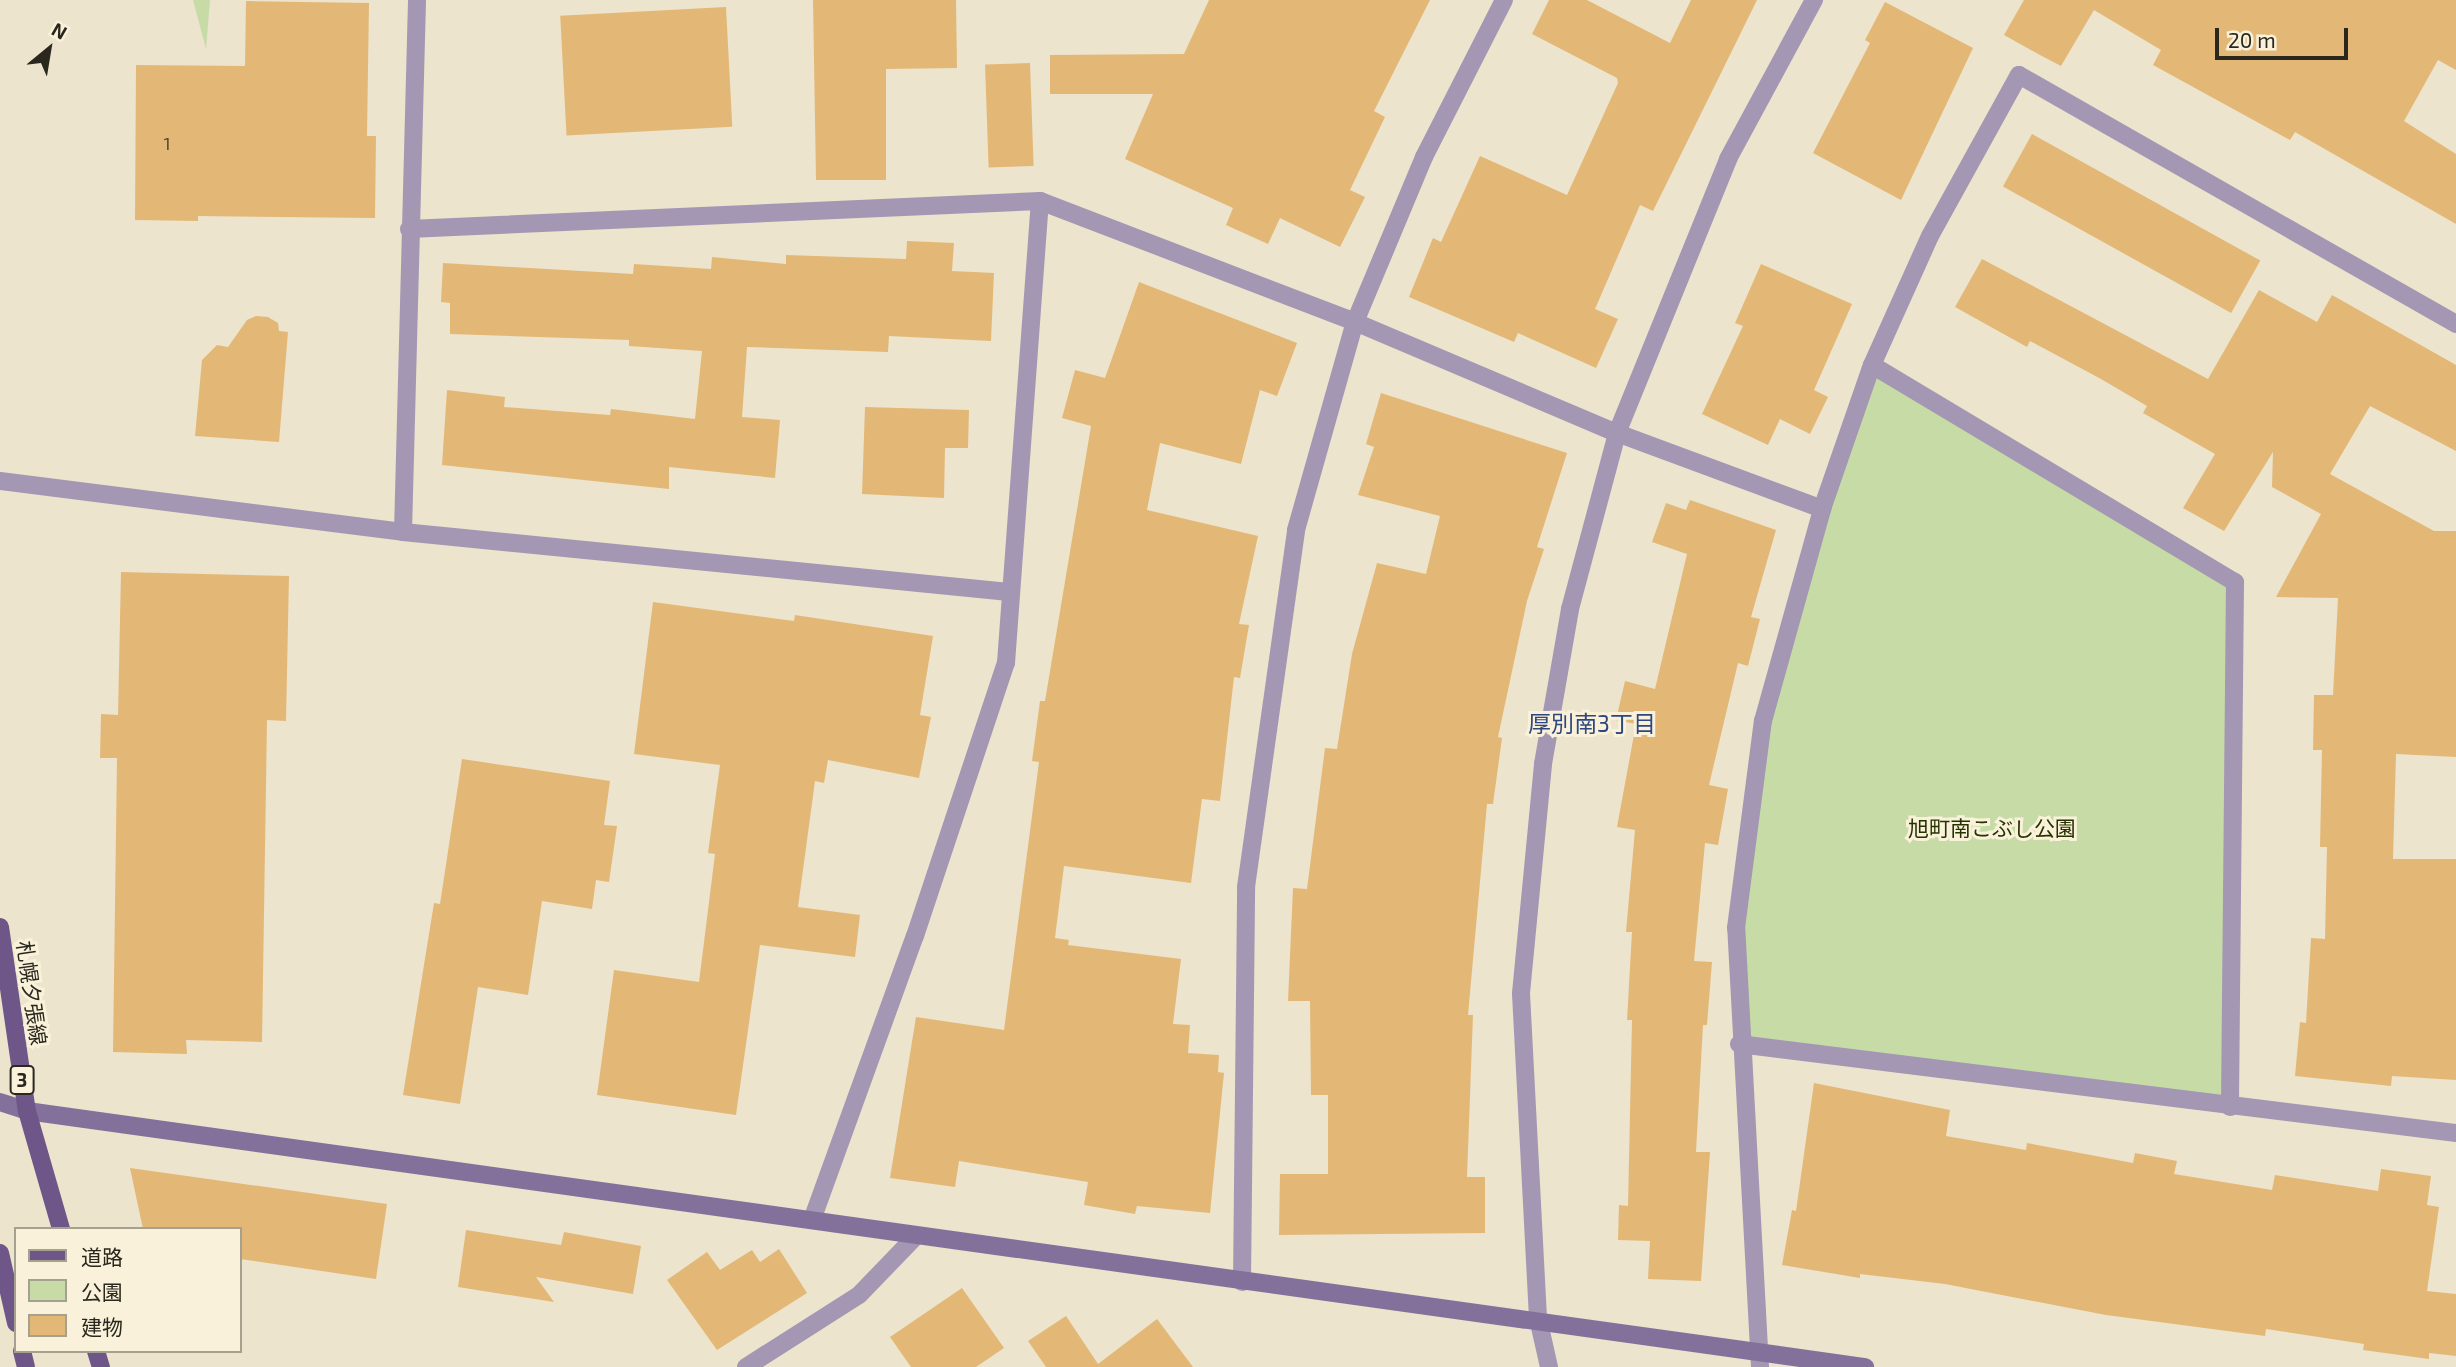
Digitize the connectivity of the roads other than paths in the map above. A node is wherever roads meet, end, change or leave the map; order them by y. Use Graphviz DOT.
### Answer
graph roads {
  1 [pos="417,0"];
  2 [pos="1504,0"];
  3 [pos="1814,0"];
  4 [pos="1040,201"];
  5 [pos="409,229"];
  6 [pos="1355,322"];
  7 [pos="2456,324"];
  8 [pos="1872,365"];
  9 [pos="1617,433"];
  10 [pos="0,481"];
  11 [pos="1822,509"];
  12 [pos="403,532"];
  13 [pos="1009,592"];
  14 [pos="0,927"];
  15 [pos="1739,1044"];
  16 [pos="0,1102"];
  17 [pos="2231,1107"];
  18 [pos="27,1111"];
  19 [pos="2456,1133"];
  20 [pos="811,1220"];
  21 [pos="60,1227"];
  22 [pos="916,1236"];
  23 [pos="0,1253"];
  24 [pos="1242,1282"];
  25 [pos="14,1314"];
  26 [pos="1538,1318"];
  27 [pos="1758,1359"];
  28 [pos="746,1367"];
  29 [pos="1549,1367"];
  30 [pos="1865,1367"];
  1 -- 5 [label="street"];
  2 -- 6 [label="street"];
  3 -- 9 [label="street"];
  4 -- 5 [label="street"];
  4 -- 6 [label="street"];
  4 -- 13 [label="street"];
  5 -- 12 [label="street"];
  6 -- 9 [label="street"];
  6 -- 24 [label="street"];
  7 -- 8 [label="street"];
  8 -- 11 [label="street"];
  8 -- 17 [label="street"];
  9 -- 11 [label="street"];
  9 -- 26 [label="street"];
  10 -- 12 [label="street"];
  11 -- 15 [label="street"];
  12 -- 13 [label="street"];
  13 -- 20 [label="street"];
  14 -- 18 [label="main road, 札幌夕張線 / 3"];
  15 -- 17 [label="street"];
  15 -- 27 [label="street"];
  16 -- 18 [label="street"];
  17 -- 19 [label="street"];
  18 -- 20 [label="street"];
  18 -- 21 [label="main road, 札幌夕張線 / 3"];
  20 -- 22 [label="street"];
  22 -- 24 [label="street"];
  22 -- 28 [label="street"];
  23 -- 25 [label="main road"];
  24 -- 26 [label="street"];
  26 -- 27 [label="street"];
  26 -- 29 [label="street"];
  27 -- 30 [label="street"];
}
